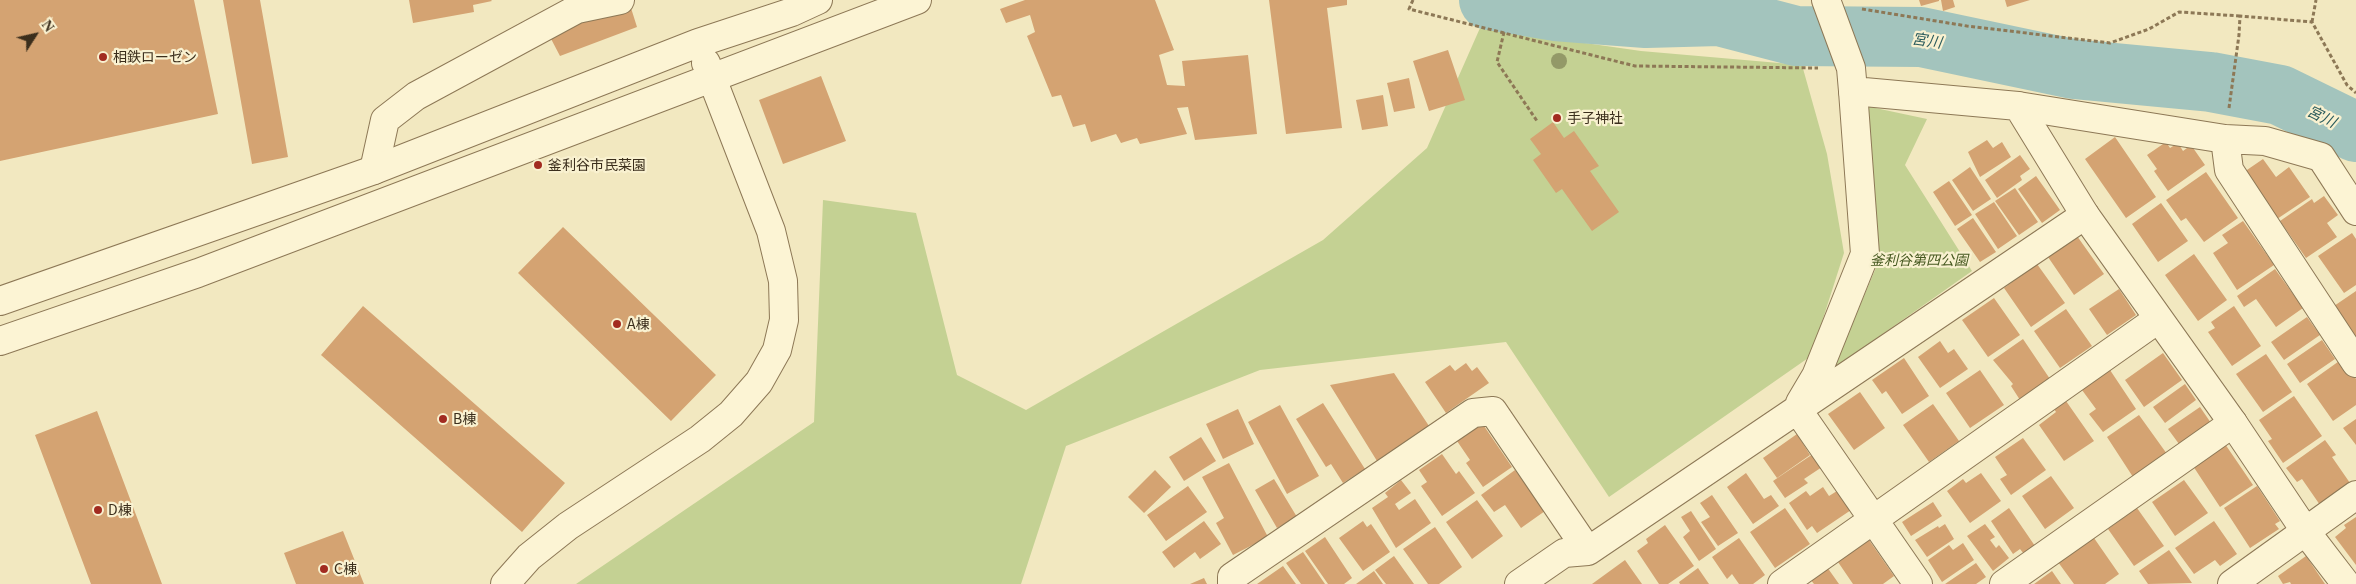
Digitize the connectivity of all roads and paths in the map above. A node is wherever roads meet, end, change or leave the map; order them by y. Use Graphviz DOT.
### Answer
graph roads {
  1 [pos="620,0"];
  2 [pos="818,0"];
  3 [pos="917,0"];
  4 [pos="1412,0"];
  5 [pos="2316,0"];
  6 [pos="1826,2"];
  7 [pos="576,4"];
  8 [pos="790,6"];
  9 [pos="2240,16"];
  10 [pos="2312,22"];
  11 [pos="1504,32"];
  12 [pos="698,43"];
  13 [pos="712,78"];
  14 [pos="1852,79"];
  15 [pos="2356,93"];
  16 [pos="2018,106"];
  17 [pos="1536,121"];
  18 [pos="2225,139"];
  19 [pos="374,170"];
  20 [pos="2356,211"];
  21 [pos="2085,215"];
  22 [pos="0,301"];
  23 [pos="2158,318"];
  24 [pos="0,341"];
  25 [pos="2356,363"];
  26 [pos="1797,409"];
  27 [pos="2233,423"];
  28 [pos="2356,495"];
  29 [pos="1874,520"];
  30 [pos="2306,532"];
  31 [pos="1588,551"];
  32 [pos="505,584"];
  33 [pos="1232,584"];
  34 [pos="1519,584"];
  35 [pos="1782,584"];
  36 [pos="1918,584"];
  37 [pos="2004,584"];
  38 [pos="2232,584"];
  39 [pos="2346,584"];
  1 -- 7 [label="street"];
  2 -- 8 [label="street"];
  3 -- 13 [label="street"];
  4 -- 11 [label="path"];
  5 -- 10 [label="path"];
  6 -- 9 [label="path"];
  6 -- 14 [label="street"];
  7 -- 19 [label="street"];
  8 -- 12 [label="street"];
  9 -- 10 [label="path"];
  9 -- 18 [label="path"];
  10 -- 15 [label="path"];
  11 -- 14 [label="path"];
  11 -- 17 [label="path"];
  12 -- 13 [label="street"];
  12 -- 19 [label="street"];
  13 -- 24 [label="street"];
  13 -- 32 [label="street"];
  14 -- 16 [label="street"];
  14 -- 26 [label="street"];
  16 -- 18 [label="street"];
  16 -- 21 [label="street"];
  18 -- 20 [label="street"];
  18 -- 25 [label="street"];
  19 -- 22 [label="street"];
  21 -- 23 [label="street"];
  21 -- 26 [label="street"];
  23 -- 27 [label="street"];
  23 -- 29 [label="street"];
  26 -- 29 [label="street"];
  26 -- 31 [label="street"];
  27 -- 30 [label="street"];
  27 -- 37 [label="street"];
  28 -- 30 [label="street"];
  29 -- 35 [label="street"];
  29 -- 36 [label="street"];
  30 -- 38 [label="street"];
  30 -- 39 [label="street"];
  31 -- 33 [label="street"];
  31 -- 34 [label="street"];
}
